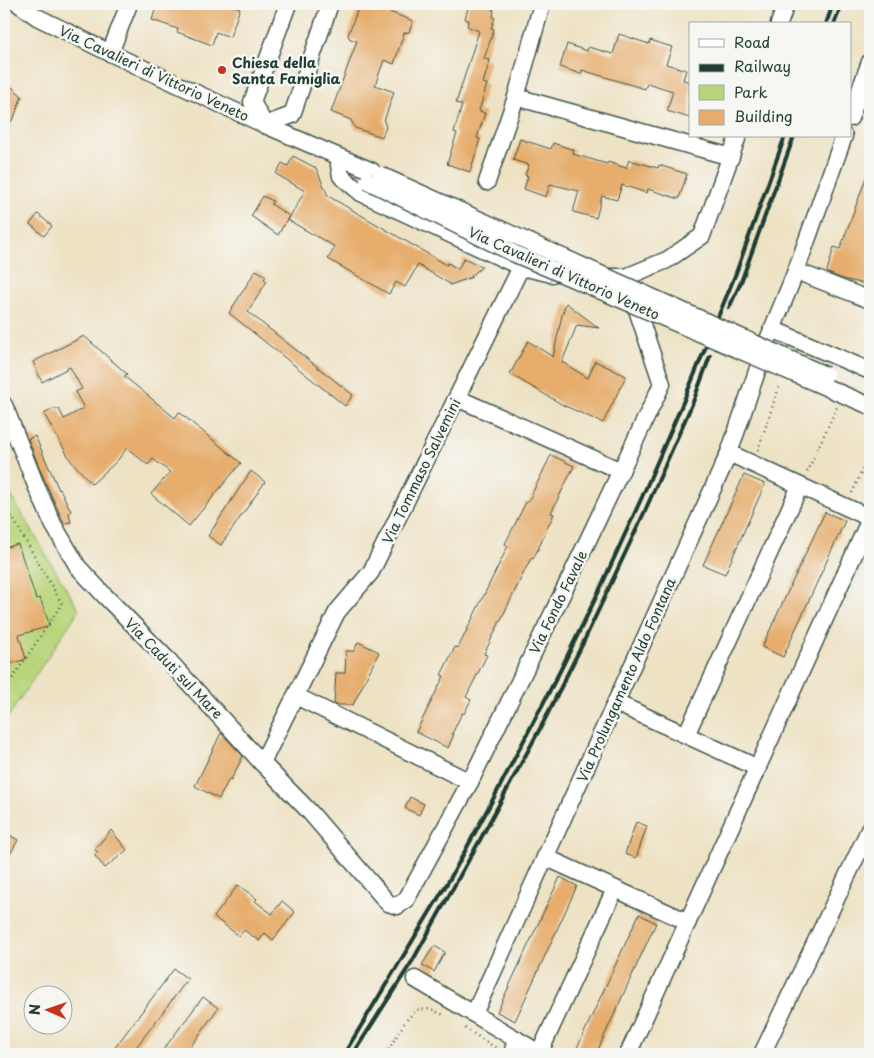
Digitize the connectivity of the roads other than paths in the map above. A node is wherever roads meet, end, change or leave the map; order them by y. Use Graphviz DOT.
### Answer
graph roads {
  1 [pos="19,4"];
  2 [pos="129,4"];
  3 [pos="288,4"];
  4 [pos="330,4"];
  5 [pos="542,4"];
  6 [pos="786,4"];
  7 [pos="780,22"];
  8 [pos="110,53"];
  9 [pos="870,62"];
  10 [pos="516,97"];
  11 [pos="852,112"];
  12 [pos="265,125"];
  13 [pos="737,138"];
  14 [pos="843,138"];
  15 [pos="731,157"];
  16 [pos="340,165"];
  17 [pos="370,176"];
  18 [pos="487,182"];
  19 [pos="521,267"];
  20 [pos="796,271"];
  21 [pos="626,277"];
  22 [pos="870,300"];
  23 [pos="770,335"];
  24 [pos="870,371"];
  25 [pos="870,395"];
  26 [pos="457,398"];
  27 [pos="4,405"];
  28 [pos="870,406"];
  29 [pos="729,453"];
  30 [pos="620,471"];
  31 [pos="800,486"];
  32 [pos="870,519"];
  33 [pos="296,696"];
  34 [pos="616,703"];
  35 [pos="686,735"];
  36 [pos="262,762"];
  37 [pos="758,768"];
  38 [pos="470,782"];
  39 [pos="870,828"];
  40 [pos="545,856"];
  41 [pos="615,889"];
  42 [pos="388,902"];
  43 [pos="688,922"];
  44 [pos="415,979"];
  45 [pos="474,1014"];
  46 [pos="509,1048"];
  47 [pos="540,1054"];
  48 [pos="628,1054"];
  49 [pos="762,1054"];
  1 -- 8 [label="street, Via Cavalieri di Vittorio Veneto"];
  2 -- 8 [label="street"];
  3 -- 12 [label="street"];
  4 -- 12 [label="street"];
  5 -- 10 [label="street"];
  6 -- 7 [label="street"];
  8 -- 12 [label="street, Via Cavalieri di Vittorio Veneto"];
  9 -- 11 [label="street"];
  10 -- 15 [label="street"];
  10 -- 18 [label="street"];
  12 -- 16 [label="street, Via Cavalieri di Vittorio Veneto"];
  12 -- 17 [label="street, Via Cavalieri di Vittorio Veneto"];
  13 -- 15 [label="street"];
  14 -- 20 [label="street, Via Prolungamento Aldo Fontana"];
  15 -- 21 [label="street"];
  16 -- 17 [label="street, Via Cavalieri di Vittorio Veneto"];
  16 -- 19 [label="street"];
  17 -- 25 [label="street, Via Cavalieri di Vittorio Veneto, bridge"];
  17 -- 28 [label="street, Via Cavalieri di Vittorio Veneto, bridge"];
  19 -- 21 [label="street"];
  19 -- 26 [label="street, Via Tommaso Salvemini"];
  20 -- 22 [label="street"];
  20 -- 23 [label="street, Via Prolungamento Aldo Fontana"];
  21 -- 30 [label="street, Via Fondo Favale"];
  23 -- 24 [label="street"];
  23 -- 29 [label="street, Via Prolungamento Aldo Fontana"];
  26 -- 30 [label="street"];
  26 -- 33 [label="street, Via Tommaso Salvemini"];
  27 -- 36 [label="street, Via Caduti sul Mare"];
  29 -- 31 [label="street"];
  29 -- 34 [label="street, Via Prolungamento Aldo Fontana"];
  30 -- 38 [label="street, Via Fondo Favale"];
  31 -- 32 [label="street"];
  31 -- 35 [label="street"];
  32 -- 37 [label="street"];
  33 -- 36 [label="street, Via Tommaso Salvemini"];
  33 -- 38 [label="street"];
  34 -- 35 [label="street"];
  34 -- 40 [label="street, Via Prolungamento Aldo Fontana"];
  35 -- 37 [label="street"];
  36 -- 42 [label="street, Via Caduti sul Mare"];
  37 -- 43 [label="street"];
  38 -- 42 [label="street, Via Fondo Favale"];
  39 -- 49 [label="street"];
  40 -- 41 [label="street"];
  40 -- 45 [label="street, Via Prolungamento Aldo Fontana"];
  41 -- 43 [label="street"];
  41 -- 47 [label="street"];
  43 -- 48 [label="street"];
  44 -- 45 [label="street"];
  45 -- 46 [label="street"];
  46 -- 47 [label="street"];
}
